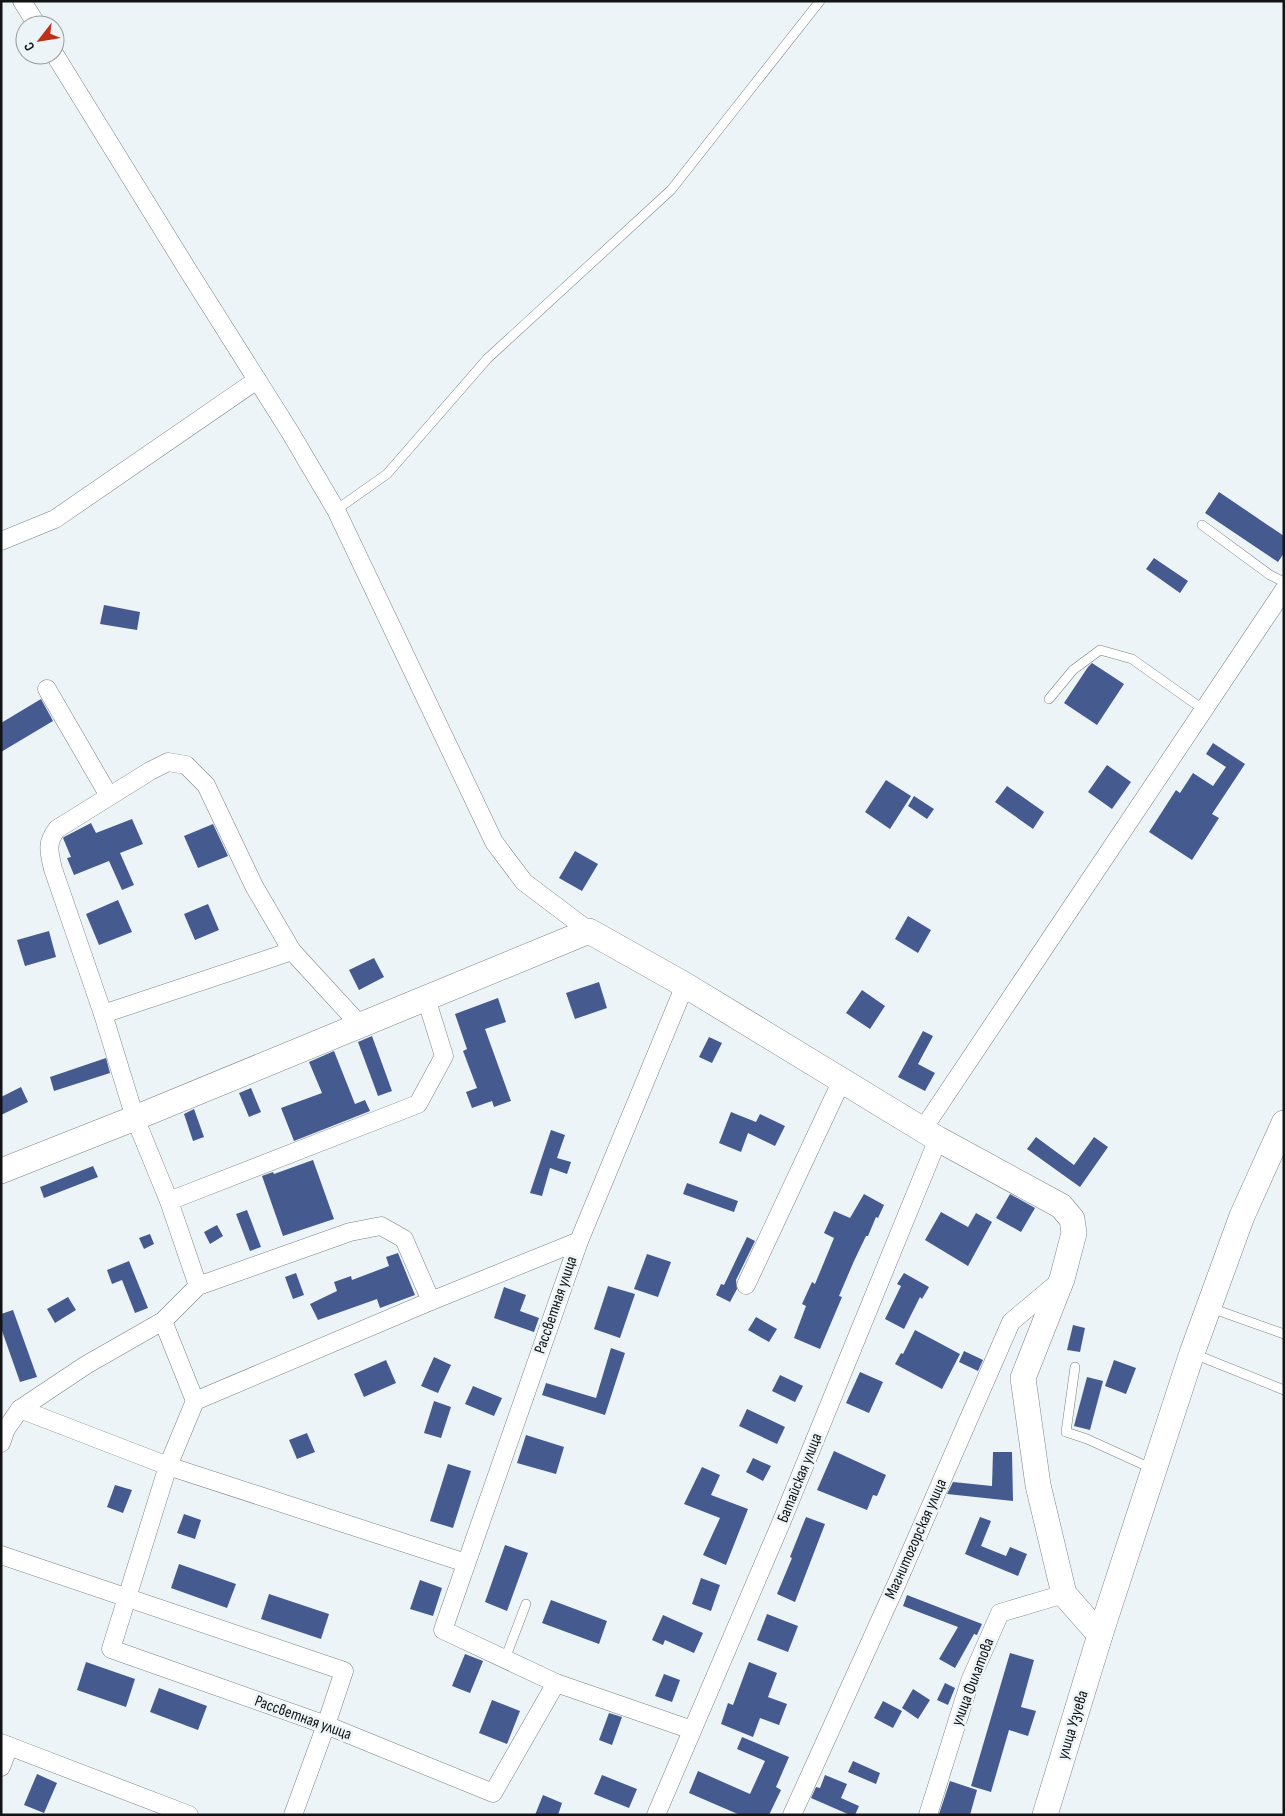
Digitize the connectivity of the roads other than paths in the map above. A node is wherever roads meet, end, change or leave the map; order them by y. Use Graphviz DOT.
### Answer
graph roads {
  1 [pos="22,1"];
  2 [pos="820,1"];
  3 [pos="31,15"];
  4 [pos="61,65"];
  5 [pos="258,380"];
  6 [pos="336,510"];
  7 [pos="1202,525"];
  8 [pos="1,541"];
  9 [pos="1284,582"];
  10 [pos="1284,590"];
  11 [pos="47,689"];
  12 [pos="1049,699"];
  13 [pos="1204,710"];
  14 [pos="109,796"];
  15 [pos="589,931"];
  16 [pos="292,951"];
  17 [pos="685,984"];
  18 [pos="426,998"];
  19 [pos="103,1014"];
  20 [pos="360,1025"];
  21 [pos="842,1080"];
  22 [pos="135,1118"];
  23 [pos="1282,1128"];
  24 [pos="930,1134"];
  25 [pos="1,1171"];
  26 [pos="169,1201"];
  27 [pos="579,1241"];
  28 [pos="1062,1279"];
  29 [pos="746,1285"];
  30 [pos="198,1286"];
  31 [pos="431,1301"];
  32 [pos="1208,1308"];
  33 [pos="163,1321"];
  34 [pos="1284,1334"];
  35 [pos="1192,1353"];
  36 [pos="1075,1368"];
  37 [pos="1284,1390"];
  38 [pos="195,1402"];
  39 [pos="20,1409"];
  40 [pos="1,1442"];
  41 [pos="168,1466"];
  42 [pos="1154,1469"];
  43 [pos="1,1555"];
  44 [pos="466,1563"];
  45 [pos="1064,1594"];
  46 [pos="127,1596"];
  47 [pos="526,1604"];
  48 [pos="1100,1635"];
  49 [pos="505,1659"];
  50 [pos="556,1683"];
  51 [pos="326,1725"];
  52 [pos="692,1730"];
  53 [pos="5,1744"];
  54 [pos="1,1767"];
  55 [pos="189,1815"];
  56 [pos="293,1815"];
  57 [pos="656,1815"];
  58 [pos="792,1815"];
  59 [pos="928,1815"];
  60 [pos="1045,1815"];
  1 -- 3 [label="street"];
  2 -- 6 [label="lane"];
  4 -- 5 [label="street"];
  5 -- 6 [label="street"];
  5 -- 8 [label="street"];
  6 -- 15 [label="street"];
  7 -- 9 [label="lane"];
  10 -- 13 [label="street, Батайская улица"];
  11 -- 14 [label="street"];
  12 -- 13 [label="lane"];
  13 -- 24 [label="street, Батайская улица"];
  14 -- 16 [label="street"];
  14 -- 19 [label="street"];
  15 -- 17 [label="street"];
  15 -- 18 [label="street"];
  16 -- 19 [label="street"];
  16 -- 20 [label="street"];
  17 -- 21 [label="street"];
  17 -- 27 [label="street, Рассветная улица"];
  18 -- 20 [label="street"];
  18 -- 26 [label="street"];
  19 -- 22 [label="street"];
  20 -- 22 [label="street"];
  21 -- 24 [label="street"];
  21 -- 29 [label="street"];
  22 -- 25 [label="street"];
  22 -- 26 [label="street"];
  23 -- 32 [label="street, улица Узуева"];
  24 -- 28 [label="street"];
  24 -- 52 [label="street, Батайская улица"];
  26 -- 30 [label="street"];
  27 -- 31 [label="street"];
  27 -- 44 [label="street, Рассветная улица"];
  28 -- 45 [label="street"];
  28 -- 58 [label="street, Магнитогорская улица"];
  30 -- 31 [label="street"];
  30 -- 33 [label="street"];
  31 -- 38 [label="street"];
  32 -- 34 [label="lane"];
  32 -- 35 [label="street, улица Узуева"];
  33 -- 38 [label="street"];
  33 -- 39 [label="street"];
  35 -- 37 [label="lane"];
  35 -- 42 [label="street, улица Узуева"];
  36 -- 42 [label="lane"];
  38 -- 41 [label="street"];
  39 -- 40 [label="street"];
  39 -- 41 [label="street"];
  41 -- 44 [label="street"];
  41 -- 46 [label="street"];
  42 -- 48 [label="street, улица Узуева"];
  43 -- 46 [label="street"];
  44 -- 49 [label="street, Рассветная улица"];
  45 -- 48 [label="street"];
  45 -- 59 [label="street, улица Филатова"];
  46 -- 51 [label="street, Рассветная улица"];
  46 -- 51 [label="street"];
  47 -- 49 [label="lane"];
  48 -- 60 [label="street, улица Узуева"];
  49 -- 50 [label="street"];
  50 -- 51 [label="street, Рассветная улица"];
  50 -- 52 [label="street"];
  51 -- 56 [label="street"];
  52 -- 57 [label="street, Батайская улица"];
  53 -- 54 [label="street"];
  53 -- 55 [label="street"];
}
